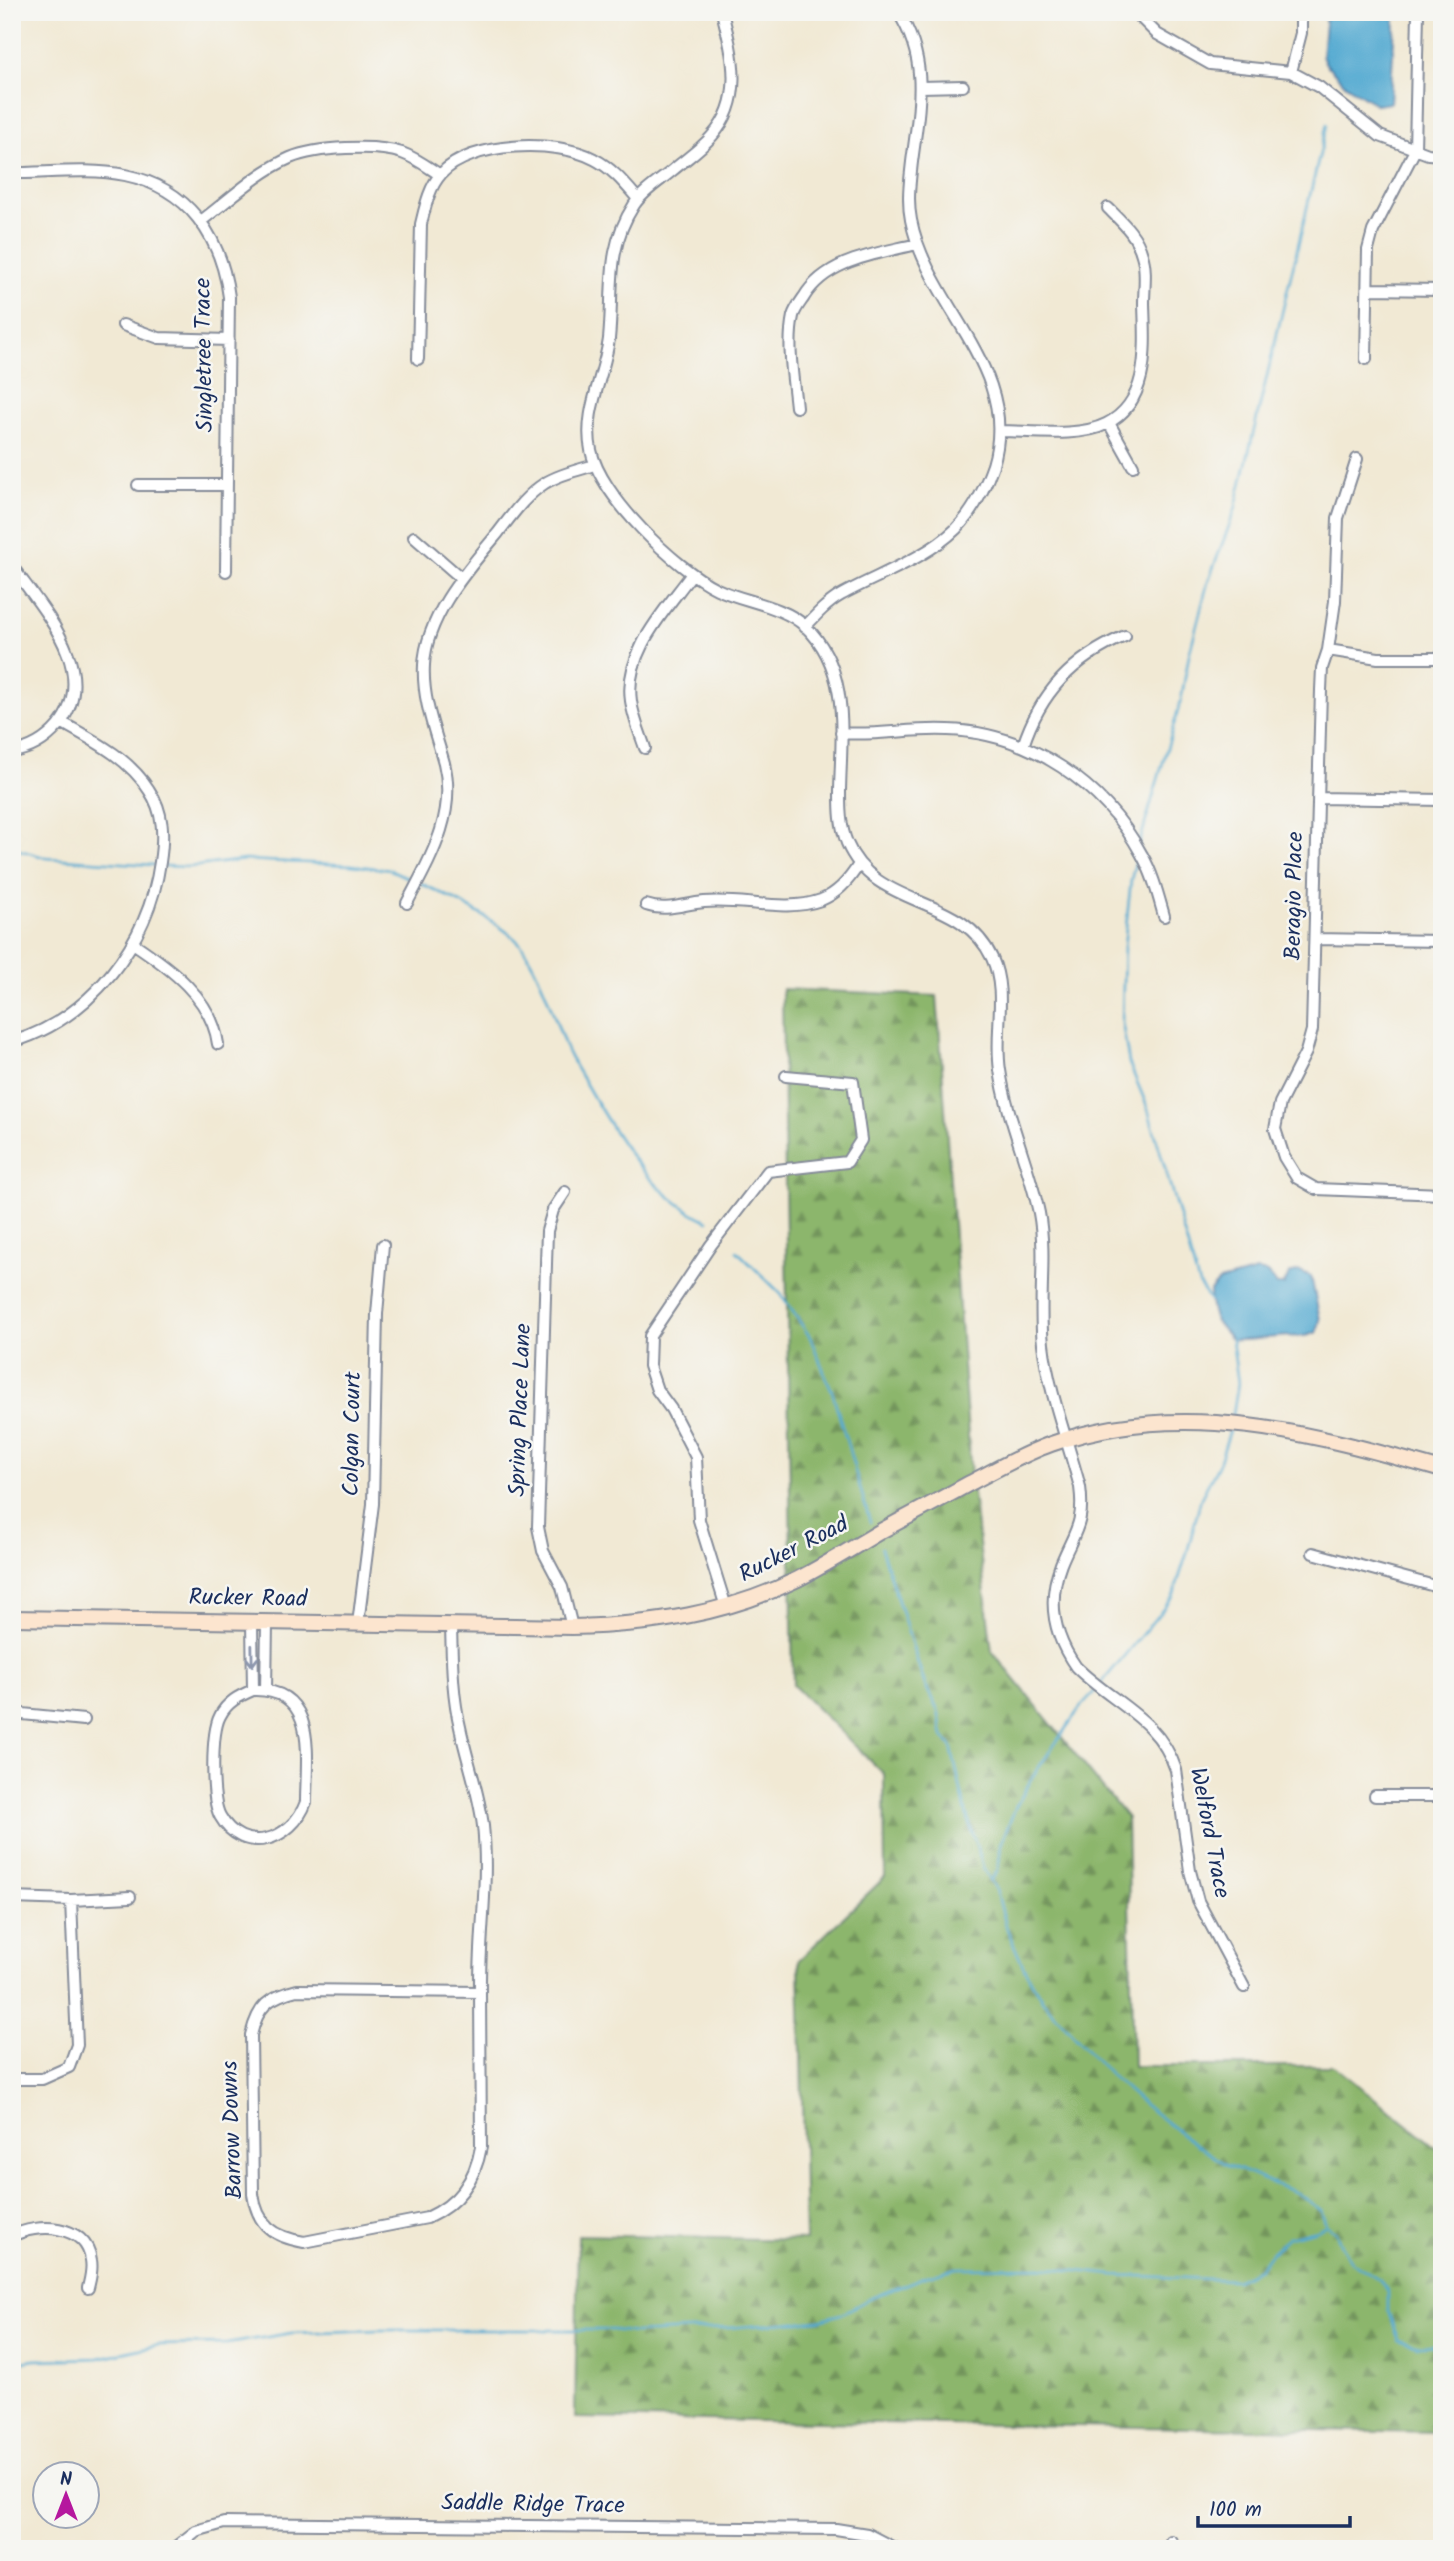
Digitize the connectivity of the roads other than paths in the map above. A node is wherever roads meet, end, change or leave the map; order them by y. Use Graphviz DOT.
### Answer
graph roads {
  1 [pos="722,12"];
  2 [pos="898,12"];
  3 [pos="1135,12"];
  4 [pos="1301,12"];
  5 [pos="1418,12"];
  6 [pos="1291,72"];
  7 [pos="963,86"];
  8 [pos="921,87"];
  9 [pos="1415,150"];
  10 [pos="1442,155"];
  11 [pos="12,173"];
  12 [pos="440,175"];
  13 [pos="638,199"];
  14 [pos="1108,208"];
  15 [pos="201,221"];
  16 [pos="917,244"];
  17 [pos="1368,289"];
  18 [pos="1442,290"];
  19 [pos="123,325"];
  20 [pos="229,340"];
  21 [pos="418,359"];
  22 [pos="1366,359"];
  23 [pos="796,407"];
  24 [pos="1109,423"];
  25 [pos="1000,431"];
  26 [pos="1357,459"];
  27 [pos="595,465"];
  28 [pos="1133,466"];
  29 [pos="138,485"];
  30 [pos="227,485"];
  31 [pos="414,537"];
  32 [pos="12,566"];
  33 [pos="226,571"];
  34 [pos="691,575"];
  35 [pos="461,578"];
  36 [pos="805,626"];
  37 [pos="1125,636"];
  38 [pos="1328,650"];
  39 [pos="1442,658"];
  40 [pos="61,722"];
  41 [pos="841,733"];
  42 [pos="1023,746"];
  43 [pos="645,748"];
  44 [pos="12,752"];
  45 [pos="1318,798"];
  46 [pos="1442,800"];
  47 [pos="859,864"];
  48 [pos="407,903"];
  49 [pos="646,905"];
  50 [pos="1164,916"];
  51 [pos="1315,939"];
  52 [pos="1442,941"];
  53 [pos="133,943"];
  54 [pos="12,1042"];
  55 [pos="218,1044"];
  56 [pos="786,1076"];
  57 [pos="565,1192"];
  58 [pos="1442,1194"];
  59 [pos="383,1245"];
  60 [pos="1067,1440"];
  61 [pos="1442,1470"];
  62 [pos="1313,1553"];
  63 [pos="1442,1588"];
  64 [pos="726,1607"];
  65 [pos="12,1618"];
  66 [pos="252,1622"];
  67 [pos="267,1623"];
  68 [pos="358,1624"];
  69 [pos="451,1626"];
  70 [pos="572,1627"];
  71 [pos="253,1690"];
  72 [pos="267,1690"];
  73 [pos="12,1713"];
  74 [pos="84,1720"];
  75 [pos="1375,1796"];
  76 [pos="1442,1796"];
  77 [pos="130,1897"];
  78 [pos="12,1898"];
  79 [pos="71,1900"];
  80 [pos="1244,1987"];
  81 [pos="480,1992"];
  82 [pos="12,2079"];
  83 [pos="12,2236"];
  84 [pos="88,2288"];
  85 [pos="173,2549"];
  86 [pos="896,2549"];
  1 -- 13 [label="street"];
  2 -- 8 [label="street"];
  3 -- 6 [label="street"];
  4 -- 6 [label="street"];
  5 -- 9 [label="street"];
  6 -- 9 [label="street"];
  7 -- 8 [label="street"];
  8 -- 16 [label="street"];
  9 -- 10 [label="street"];
  9 -- 17 [label="street"];
  11 -- 15 [label="street, Singletree Trace"];
  12 -- 13 [label="street"];
  12 -- 15 [label="street"];
  12 -- 21 [label="street"];
  13 -- 27 [label="street"];
  14 -- 24 [label="street"];
  15 -- 20 [label="street, Singletree Trace"];
  16 -- 23 [label="street"];
  16 -- 25 [label="street"];
  17 -- 18 [label="street"];
  17 -- 22 [label="street"];
  19 -- 20 [label="street"];
  20 -- 30 [label="street, Singletree Trace"];
  24 -- 25 [label="street"];
  24 -- 28 [label="street"];
  25 -- 36 [label="street"];
  26 -- 38 [label="street, Beragio Place"];
  27 -- 34 [label="street"];
  27 -- 35 [label="street"];
  29 -- 30 [label="street"];
  30 -- 33 [label="street, Singletree Trace"];
  31 -- 35 [label="street"];
  32 -- 40 [label="street"];
  34 -- 36 [label="street"];
  34 -- 43 [label="street"];
  35 -- 48 [label="street"];
  36 -- 41 [label="street"];
  37 -- 42 [label="street"];
  38 -- 39 [label="street"];
  38 -- 45 [label="street, Beragio Place"];
  40 -- 44 [label="street"];
  40 -- 53 [label="street"];
  41 -- 42 [label="street"];
  41 -- 47 [label="street"];
  42 -- 50 [label="street"];
  45 -- 46 [label="street"];
  45 -- 51 [label="street, Beragio Place"];
  47 -- 49 [label="street"];
  47 -- 60 [label="street, Welford Trace"];
  51 -- 52 [label="street"];
  51 -- 58 [label="street, Beragio Place"];
  53 -- 54 [label="street"];
  53 -- 55 [label="street"];
  56 -- 64 [label="street"];
  57 -- 70 [label="street, Spring Place Lane"];
  59 -- 68 [label="street, Colgan Court"];
  60 -- 61 [label="main road, Rucker Road"];
  60 -- 64 [label="main road, Rucker Road"];
  60 -- 80 [label="street, Welford Trace"];
  62 -- 63 [label="street"];
  64 -- 70 [label="main road, Rucker Road"];
  65 -- 66 [label="main road, Rucker Road"];
  66 -- 67 [label="main road, Rucker Road"];
  66 -- 71 [label="street, one-way"];
  67 -- 68 [label="main road, Rucker Road"];
  67 -- 72 [label="street"];
  68 -- 69 [label="main road, Rucker Road"];
  69 -- 70 [label="main road, Rucker Road"];
  69 -- 81 [label="street, Barrow Downs"];
  71 -- 72 [label="street"];
  71 -- 72 [label="street"];
  73 -- 74 [label="street"];
  75 -- 76 [label="street"];
  77 -- 79 [label="street"];
  78 -- 79 [label="street"];
  79 -- 82 [label="street"];
  81 -- 81 [label="street, Barrow Downs"];
  83 -- 84 [label="street"];
  85 -- 86 [label="street, Saddle Ridge Trace"];
}
